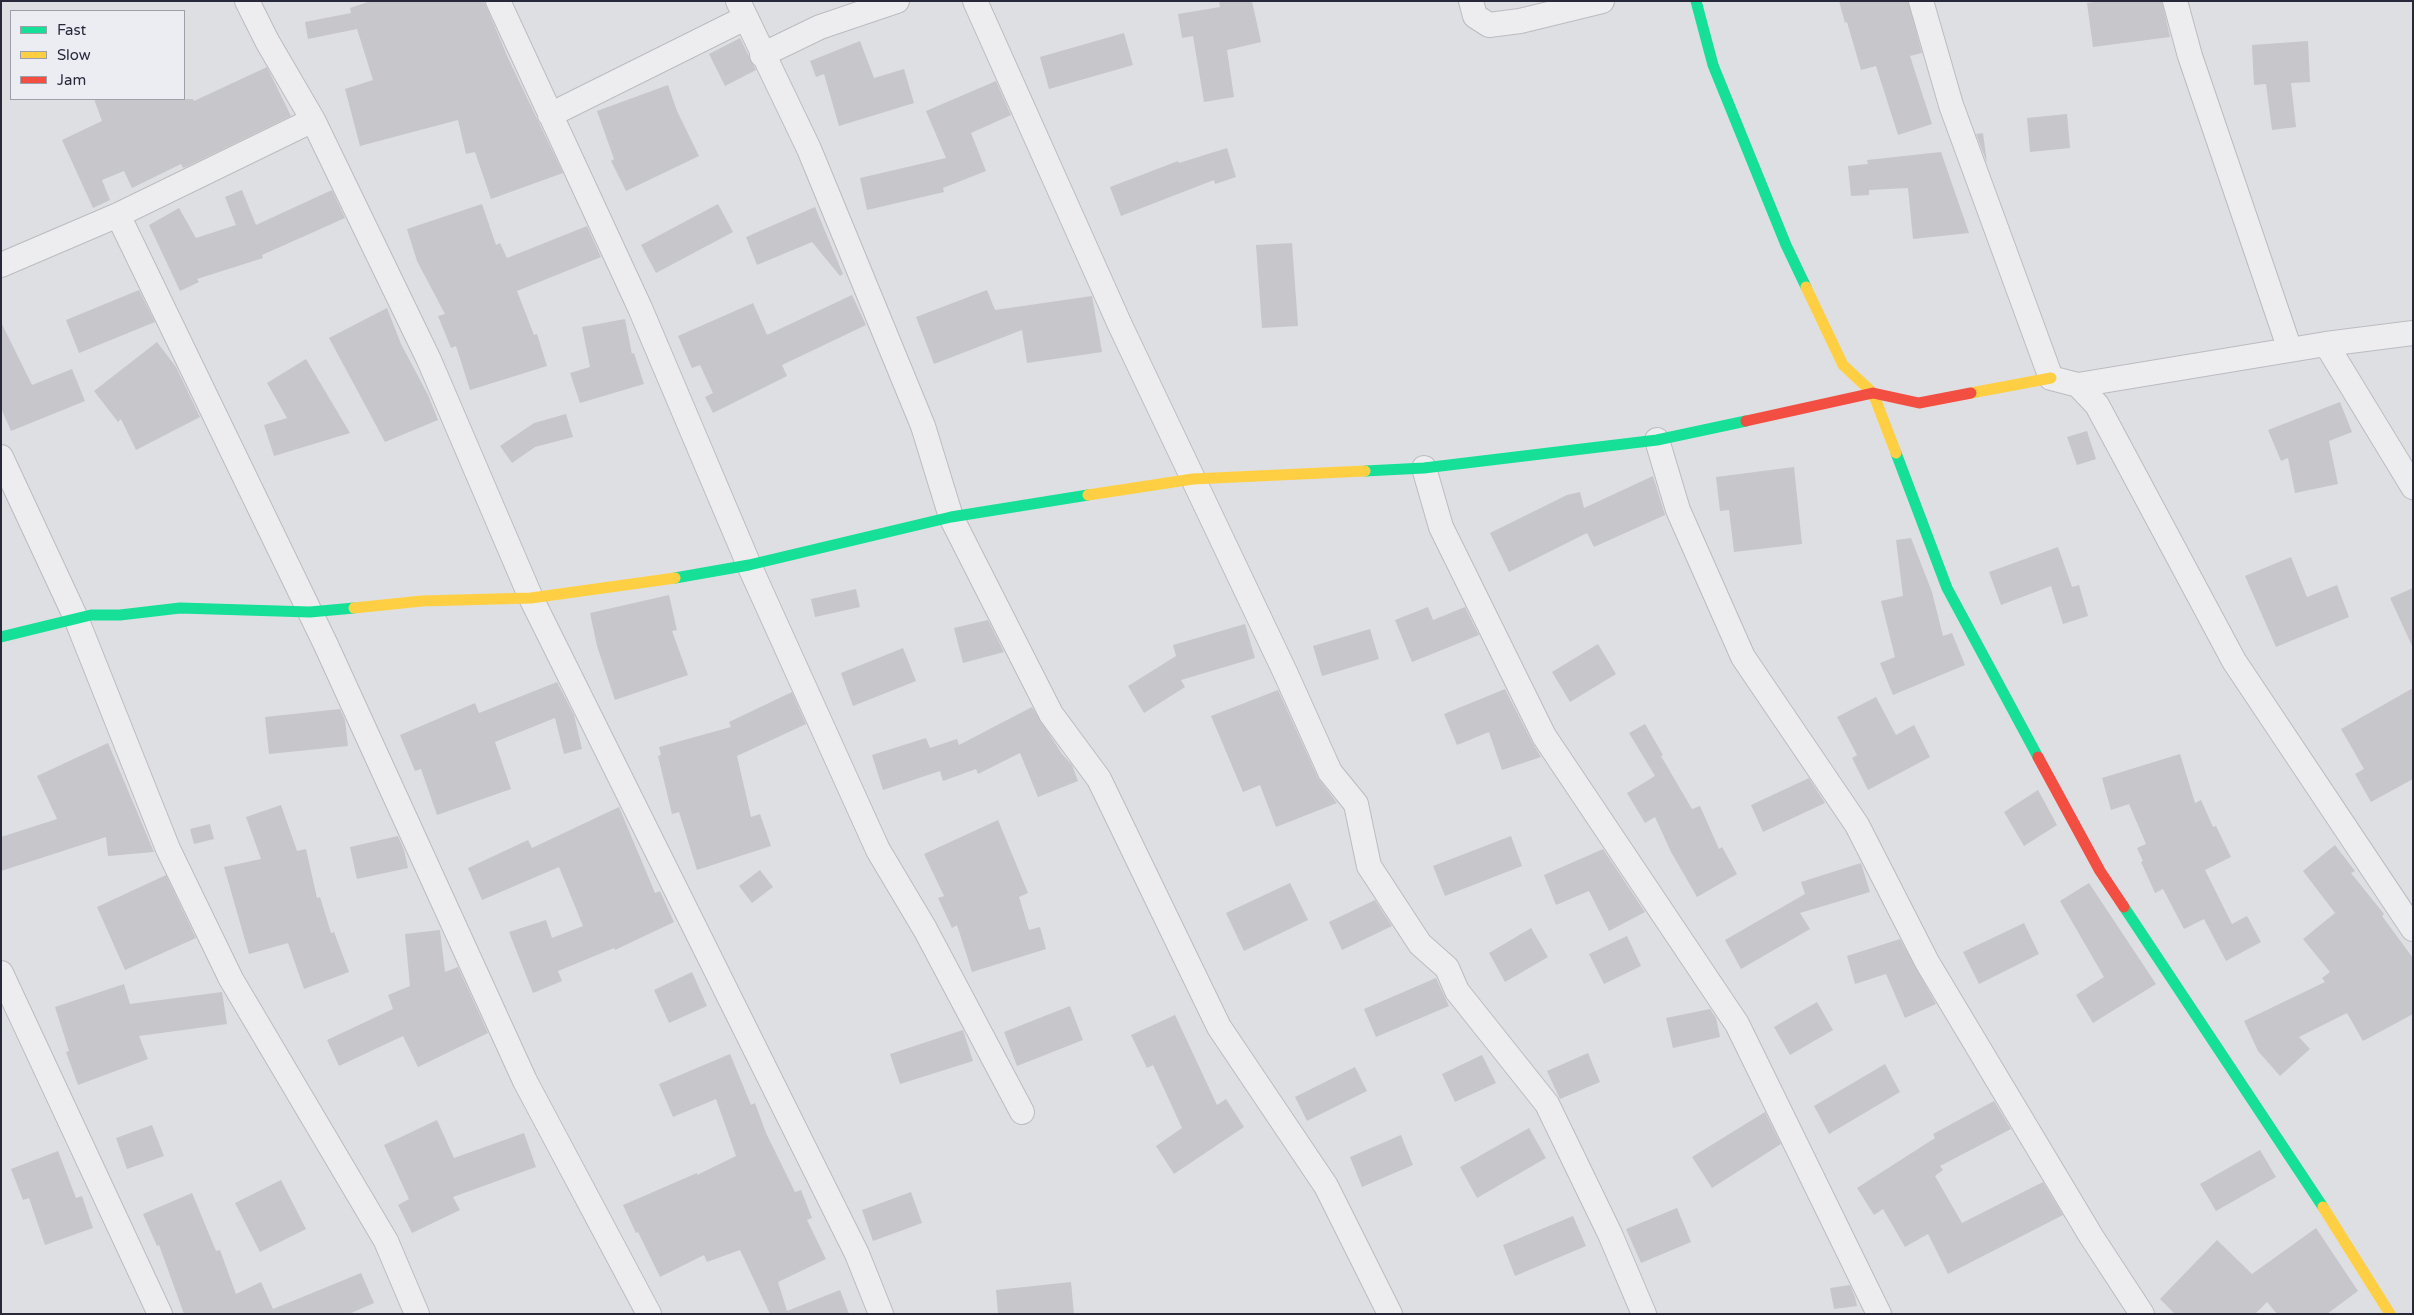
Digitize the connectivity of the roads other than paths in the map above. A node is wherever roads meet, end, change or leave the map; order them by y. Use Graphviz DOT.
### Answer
graph roads {
  1 [pos="247,1"];
  2 [pos="498,1"];
  3 [pos="897,1"];
  4 [pos="976,1"];
  5 [pos="1471,1"];
  6 [pos="1602,1"];
  7 [pos="1696,1"];
  8 [pos="1920,1"];
  9 [pos="2175,1"];
  10 [pos="741,9"];
  11 [pos="762,55"];
  12 [pos="550,115"];
  13 [pos="313,120"];
  14 [pos="118,216"];
  15 [pos="1,265"];
  16 [pos="2413,332"];
  17 [pos="2326,344"];
  18 [pos="2290,350"];
  19 [pos="2051,378"];
  20 [pos="2078,385"];
  21 [pos="1873,393"];
  22 [pos="1657,440"];
  23 [pos="1,457"];
  24 [pos="1424,468"];
  25 [pos="1193,479"];
  26 [pos="2413,486"];
  27 [pos="951,517"];
  28 [pos="749,565"];
  29 [pos="531,598"];
  30 [pos="310,612"];
  31 [pos="76,618"];
  32 [pos="1,637"];
  33 [pos="2413,929"];
  34 [pos="1,973"];
  35 [pos="1022,1112"];
  36 [pos="160,1314"];
  37 [pos="417,1314"];
  38 [pos="649,1314"];
  39 [pos="881,1314"];
  40 [pos="1390,1314"];
  41 [pos="1644,1314"];
  42 [pos="1879,1314"];
  43 [pos="2142,1314"];
  44 [pos="2390,1314"];
  1 -- 13 [label="street"];
  2 -- 12 [label="street"];
  3 -- 11 [label="street"];
  4 -- 25 [label="street"];
  5 -- 6 [label="street"];
  7 -- 21 [label="street"];
  8 -- 19 [label="street"];
  9 -- 18 [label="street"];
  10 -- 11 [label="street"];
  10 -- 12 [label="street"];
  11 -- 27 [label="street"];
  12 -- 28 [label="street"];
  13 -- 14 [label="street"];
  13 -- 29 [label="street"];
  14 -- 15 [label="street"];
  14 -- 30 [label="street"];
  16 -- 17 [label="street"];
  17 -- 18 [label="street"];
  17 -- 26 [label="street"];
  18 -- 20 [label="street"];
  19 -- 20 [label="street"];
  19 -- 21 [label="street"];
  20 -- 33 [label="street"];
  21 -- 22 [label="street"];
  21 -- 44 [label="street"];
  22 -- 24 [label="street"];
  22 -- 43 [label="street"];
  23 -- 31 [label="street"];
  24 -- 25 [label="street"];
  24 -- 42 [label="street"];
  25 -- 27 [label="street"];
  25 -- 41 [label="street"];
  27 -- 28 [label="street"];
  27 -- 40 [label="street"];
  28 -- 29 [label="street"];
  28 -- 35 [label="street"];
  29 -- 30 [label="street"];
  29 -- 39 [label="street"];
  30 -- 31 [label="street"];
  30 -- 38 [label="street"];
  31 -- 32 [label="street"];
  31 -- 37 [label="street"];
  34 -- 36 [label="street"];
}
